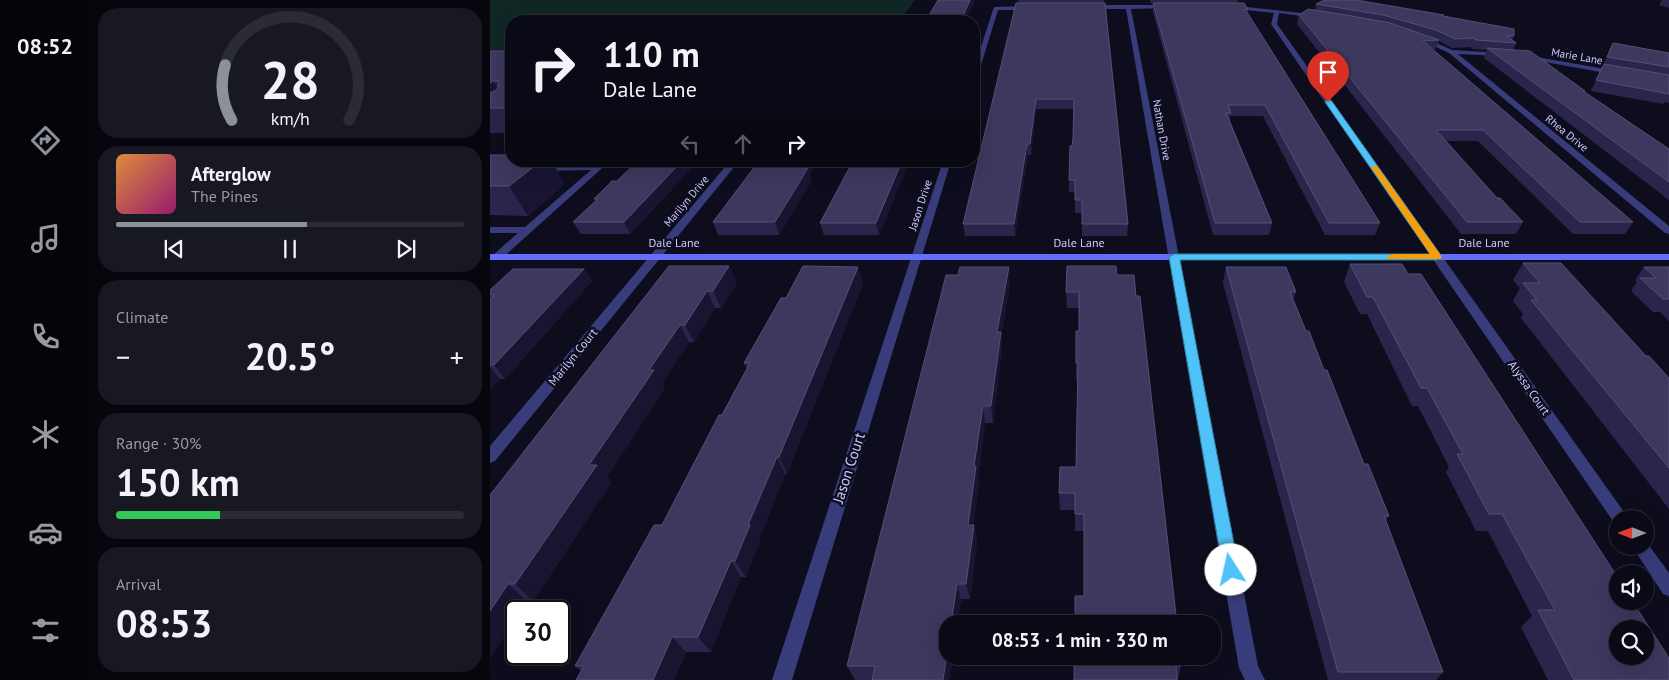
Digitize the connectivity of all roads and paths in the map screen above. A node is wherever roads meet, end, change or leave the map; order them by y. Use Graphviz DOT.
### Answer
graph roads {
  1 [pos="1081,7"];
  2 [pos="1128,7"];
  3 [pos="1175,7"];
  4 [pos="1222,7"];
  5 [pos="1043,8"];
  6 [pos="1277,11"];
  7 [pos="1324,18"];
  8 [pos="1414,36"];
  9 [pos="1451,52"];
  10 [pos="1511,55"];
  11 [pos="1521,56"];
  12 [pos="980,59"];
  13 [pos="1623,74"];
  14 [pos="550,167"];
  15 [pos="599,167"];
  16 [pos="730,167"];
  17 [pos="945,167"];
  18 [pos="532,168"];
  19 [pos="490,230"];
  20 [pos="527,230"];
  21 [pos="1669,231"];
  22 [pos="493,257"];
  23 [pos="655,257"];
  24 [pos="916,257"];
  25 [pos="1174,257"];
  26 [pos="1437,257"];
  27 [pos="1669,257"];
  28 [pos="490,457"];
  29 [pos="1615,510"];
  30 [pos="1646,555"];
  31 [pos="1669,588"];
  32 [pos="782,680"];
  33 [pos="1255,680"];
  1 -- 2 [label="street"];
  2 -- 3 [label="street"];
  2 -- 25 [label="street, Nathan Drive"];
  4 -- 6 [label="street"];
  5 -- 12 [label="street"];
  6 -- 7 [label="street"];
  6 -- 26 [label="street, Alyssa Court"];
  8 -- 9 [label="street"];
  9 -- 10 [label="street"];
  9 -- 21 [label="street, Rhea Drive"];
  11 -- 13 [label="street, Marie Lane"];
  14 -- 18 [label="street"];
  15 -- 20 [label="street"];
  16 -- 23 [label="street, Marilyn Drive"];
  17 -- 24 [label="street, Jason Drive"];
  19 -- 20 [label="street"];
  20 -- 22 [label="street"];
  22 -- 23 [label="street, Dale Lane"];
  23 -- 24 [label="street, Dale Lane"];
  23 -- 28 [label="street, Marilyn Court"];
  24 -- 25 [label="street, Dale Lane"];
  24 -- 32 [label="street, Jason Court"];
  25 -- 26 [label="street, Dale Lane"];
  25 -- 33 [label="street, Nathan Drive"];
  26 -- 27 [label="street, Dale Lane"];
  26 -- 29 [label="street, Alyssa Court"];
  30 -- 31 [label="street"];
}
